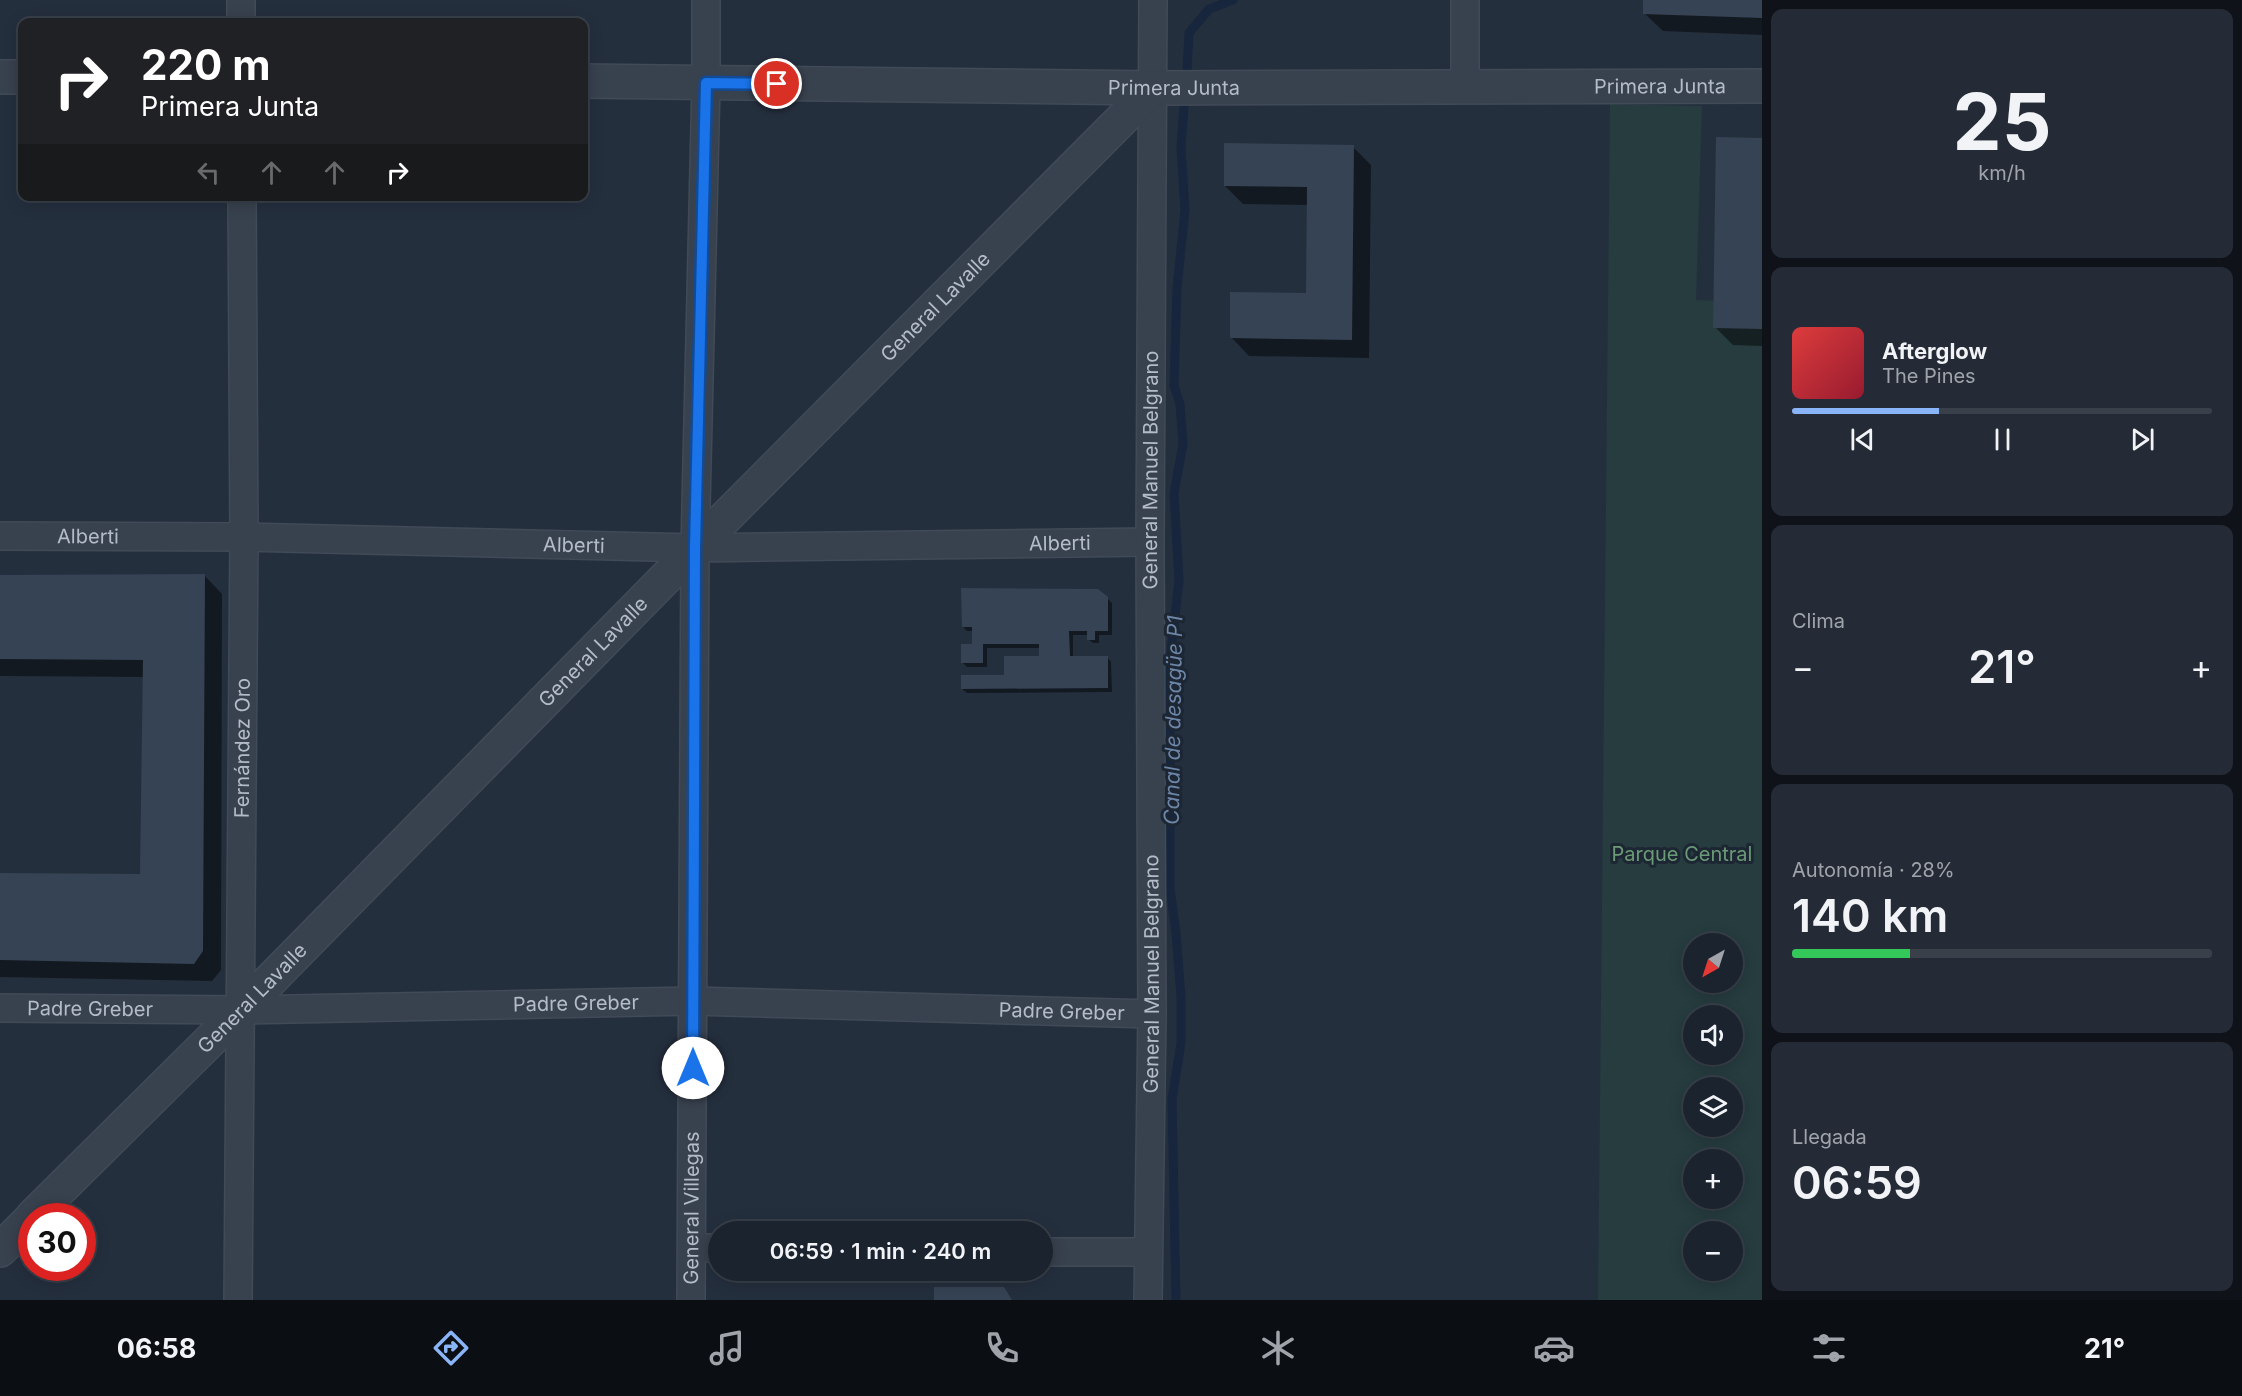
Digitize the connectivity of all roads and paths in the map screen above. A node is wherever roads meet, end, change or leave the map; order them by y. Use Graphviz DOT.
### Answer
graph roads {
  1 [pos="242,0"];
  2 [pos="706,0"];
  3 [pos="1154,0"];
  4 [pos="1465,0"];
  5 [pos="241,18"];
  6 [pos="0,77"];
  7 [pos="18,77"];
  8 [pos="588,81"];
  9 [pos="706,83"];
  10 [pos="1762,86"];
  11 [pos="1465,87"];
  12 [pos="1153,88"];
  13 [pos="242,201"];
  14 [pos="0,536"];
  15 [pos="244,537"];
  16 [pos="1150,542"];
  17 [pos="695,548"];
  18 [pos="693,1001"];
  19 [pos="0,1008"];
  20 [pos="241,1010"];
  21 [pos="1152,1014"];
  22 [pos="46,1203"];
  23 [pos="18,1231"];
  24 [pos="692,1248"];
  25 [pos="708,1248"];
  26 [pos="0,1250"];
  27 [pos="1053,1252"];
  28 [pos="1148,1252"];
  29 [pos="238,1300"];
  30 [pos="691,1300"];
  31 [pos="1148,1300"];
  1 -- 5 [label="street"];
  2 -- 9 [label="street, General Villegas"];
  3 -- 12 [label="street, General Manuel Belgrano"];
  4 -- 11 [label="street"];
  6 -- 7 [label="street"];
  8 -- 9 [label="street, Primera Junta"];
  9 -- 12 [label="street, Primera Junta"];
  9 -- 17 [label="street, General Villegas"];
  10 -- 11 [label="street, Primera Junta"];
  11 -- 12 [label="street, Primera Junta"];
  12 -- 16 [label="street, General Manuel Belgrano"];
  12 -- 17 [label="street, General Lavalle"];
  13 -- 15 [label="street, Fernández Oro"];
  14 -- 15 [label="street, Alberti"];
  15 -- 17 [label="street, Alberti"];
  15 -- 20 [label="street, Fernández Oro"];
  16 -- 17 [label="street, Alberti"];
  16 -- 21 [label="street, General Manuel Belgrano"];
  17 -- 18 [label="street, General Villegas"];
  17 -- 20 [label="street, General Lavalle"];
  18 -- 20 [label="street, Padre Greber"];
  18 -- 21 [label="street, Padre Greber"];
  18 -- 24 [label="street, General Villegas"];
  19 -- 20 [label="street, Padre Greber"];
  20 -- 22 [label="street, General Lavalle"];
  20 -- 29 [label="street, Fernández Oro"];
  21 -- 28 [label="street, General Manuel Belgrano"];
  23 -- 26 [label="street, General Lavalle"];
  24 -- 25 [label="street"];
  24 -- 30 [label="street, General Villegas"];
  27 -- 28 [label="street"];
  28 -- 31 [label="street, General Manuel Belgrano"];
}
